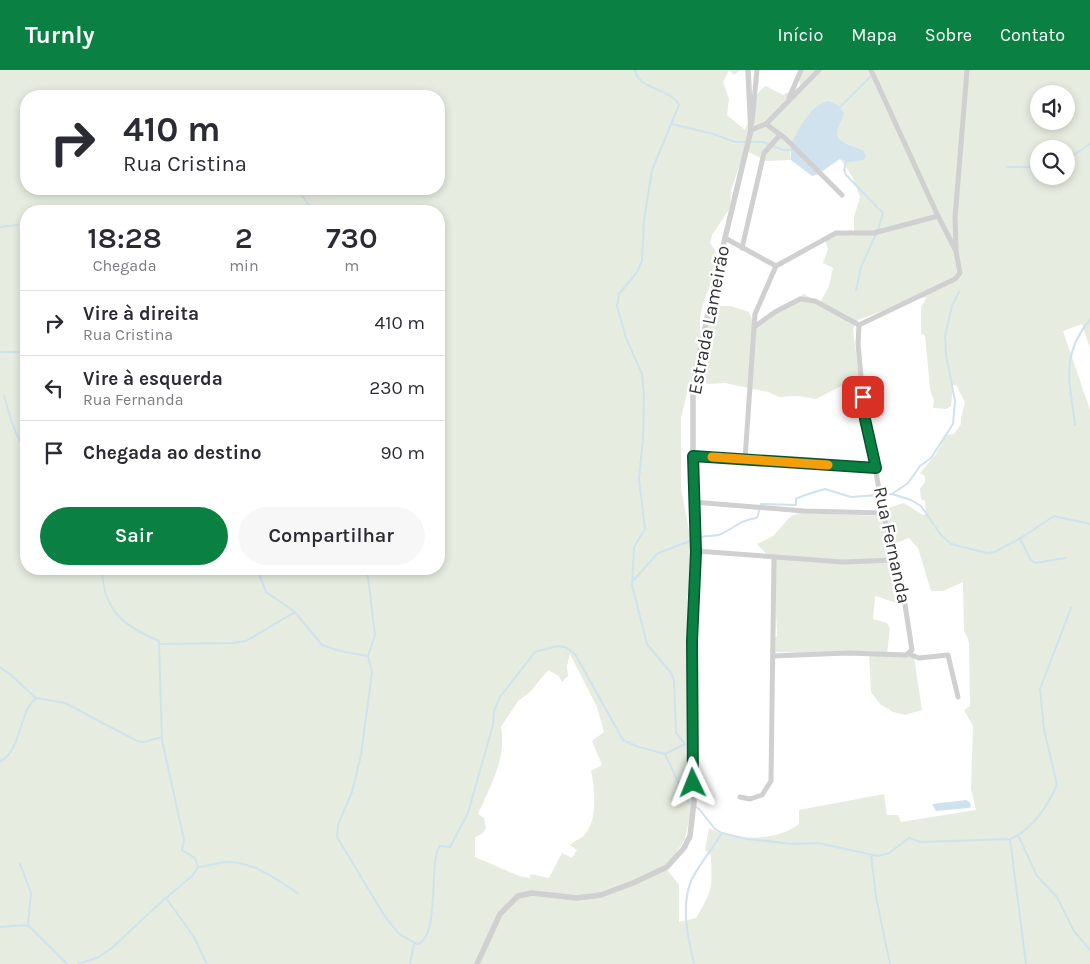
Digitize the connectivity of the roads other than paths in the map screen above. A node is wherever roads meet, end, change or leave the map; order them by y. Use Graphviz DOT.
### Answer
graph roads {
  1 [pos="748,70"];
  2 [pos="757,70"];
  3 [pos="801,70"];
  4 [pos="819,70"];
  5 [pos="871,70"];
  6 [pos="967,70"];
  7 [pos="788,100"];
  8 [pos="766,124"];
  9 [pos="751,127"];
  10 [pos="780,135"];
  11 [pos="842,195"];
  12 [pos="938,216"];
  13 [pos="725,238"];
  14 [pos="742,248"];
  15 [pos="956,252"];
  16 [pos="776,266"];
  17 [pos="859,325"];
  18 [pos="754,327"];
  19 [pos="693,456"];
  20 [pos="745,459"];
  21 [pos="876,468"];
  22 [pos="693,502"];
  23 [pos="883,513"];
  24 [pos="696,552"];
  25 [pos="774,558"];
  26 [pos="896,560"];
  27 [pos="909,654"];
  28 [pos="773,656"];
  29 [pos="958,697"];
  30 [pos="740,797"];
  31 [pos="477,964"];
  1 -- 9 [label="street, Estrada Lameirão"];
  2 -- 9 [label="street"];
  3 -- 7 [label="street"];
  4 -- 7 [label="street"];
  5 -- 12 [label="street"];
  6 -- 15 [label="street"];
  7 -- 8 [label="street"];
  8 -- 9 [label="street"];
  8 -- 10 [label="street"];
  9 -- 13 [label="street, Estrada Lameirão"];
  10 -- 11 [label="street"];
  10 -- 14 [label="street"];
  12 -- 15 [label="street"];
  12 -- 16 [label="street"];
  13 -- 14 [label="street"];
  13 -- 19 [label="street, Estrada Lameirão"];
  14 -- 16 [label="street"];
  15 -- 17 [label="street"];
  16 -- 18 [label="street"];
  17 -- 18 [label="street"];
  17 -- 21 [label="street, Rua Fernanda"];
  18 -- 20 [label="street"];
  19 -- 20 [label="street"];
  19 -- 22 [label="street, Estrada Lameirão"];
  20 -- 21 [label="street"];
  21 -- 23 [label="street, Rua Fernanda"];
  22 -- 23 [label="street"];
  22 -- 24 [label="street, Estrada Lameirão"];
  23 -- 26 [label="street, Rua Fernanda"];
  24 -- 25 [label="street"];
  24 -- 31 [label="street, Estrada Lameirão"];
  25 -- 26 [label="street"];
  25 -- 28 [label="street"];
  26 -- 27 [label="street, Rua Fernanda"];
  27 -- 28 [label="street"];
  27 -- 29 [label="street"];
  28 -- 30 [label="street"];
}
